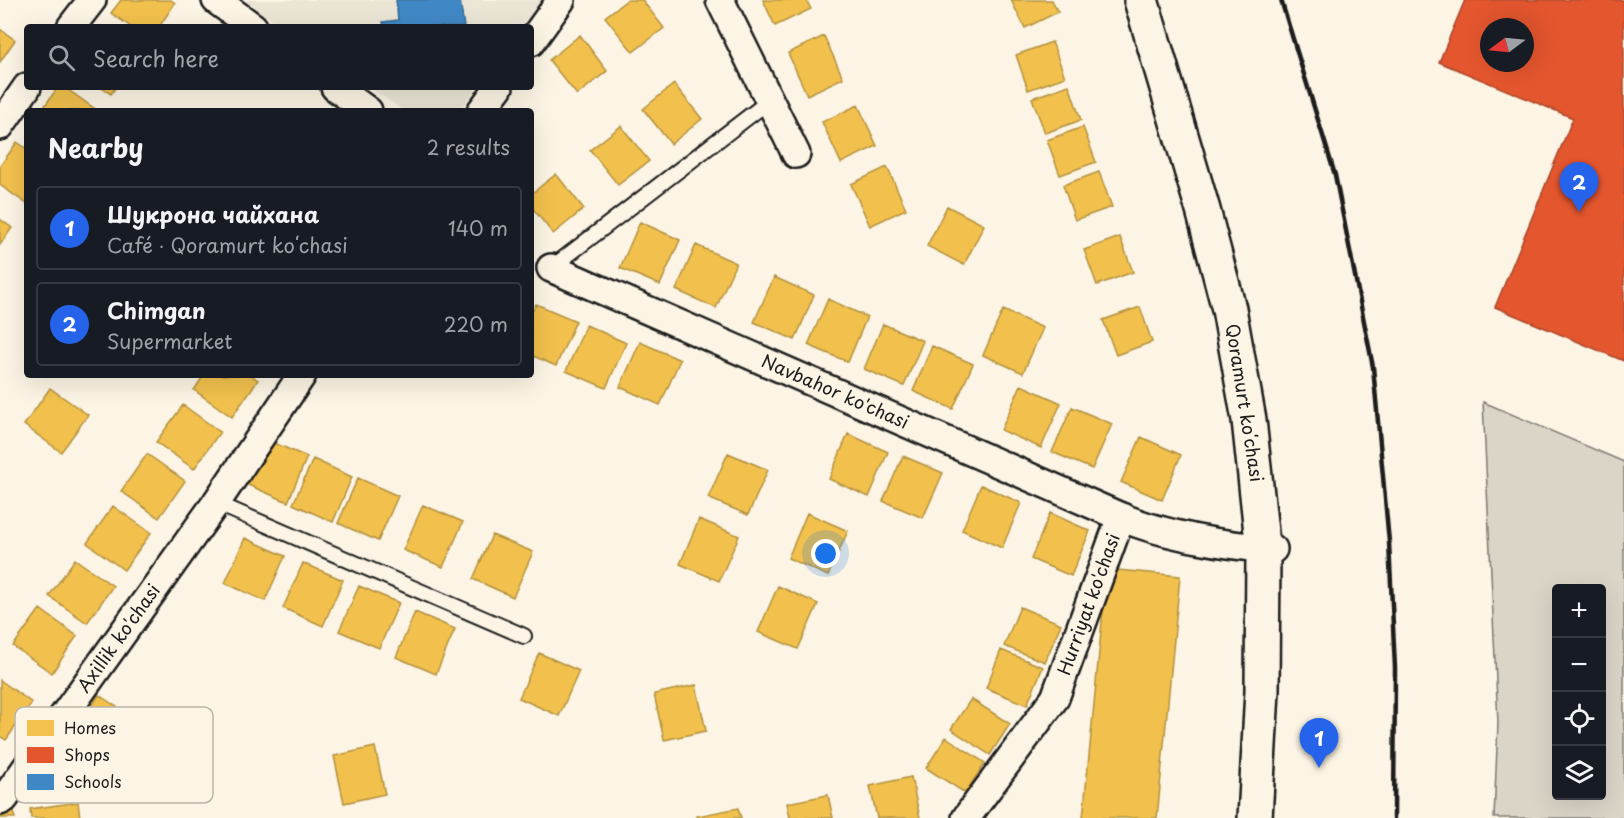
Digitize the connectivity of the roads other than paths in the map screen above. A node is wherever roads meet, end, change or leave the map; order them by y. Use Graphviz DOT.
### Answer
graph roads {
  1 [pos="92,0"];
  2 [pos="216,0"];
  3 [pos="561,0"];
  4 [pos="720,0"];
  5 [pos="1141,0"];
  6 [pos="1153,0"];
  7 [pos="73,24"];
  8 [pos="249,24"];
  9 [pos="534,38"];
  10 [pos="25,90"];
  11 [pos="339,90"];
  12 [pos="497,90"];
  13 [pos="769,101"];
  14 [pos="364,108"];
  15 [pos="484,108"];
  16 [pos="0,126"];
  17 [pos="796,154"];
  18 [pos="551,268"];
  19 [pos="300,378"];
  20 [pos="216,503"];
  21 [pos="1121,517"];
  22 [pos="1268,548"];
  23 [pos="524,636"];
  24 [pos="70,707"];
  25 [pos="15,784"];
  26 [pos="0,801"];
  27 [pos="966,818"];
  28 [pos="1256,818"];
  29 [pos="1267,818"];
  1 -- 7 [label="street"];
  2 -- 8 [label="street"];
  3 -- 9 [label="street"];
  4 -- 13 [label="street"];
  5 -- 22 [label="main road, Qoramurt koʻchasi"];
  6 -- 22 [label="main road, Qoramurt koʻchasi"];
  10 -- 16 [label="street"];
  11 -- 14 [label="street"];
  12 -- 15 [label="street"];
  13 -- 17 [label="street"];
  13 -- 18 [label="lane"];
  18 -- 21 [label="street, Navbahor ko'chasi"];
  19 -- 20 [label="street, Axillik ko'chasi"];
  20 -- 23 [label="lane"];
  20 -- 24 [label="street, Axillik ko'chasi"];
  21 -- 22 [label="street, Hurriyat ko'chasi"];
  21 -- 27 [label="street, Hurriyat ko'chasi"];
  22 -- 28 [label="main road, Qoramurt koʻchasi"];
  22 -- 29 [label="main road, Qoramurt koʻchasi"];
  25 -- 26 [label="street, Axillik ko'chasi"];
}
